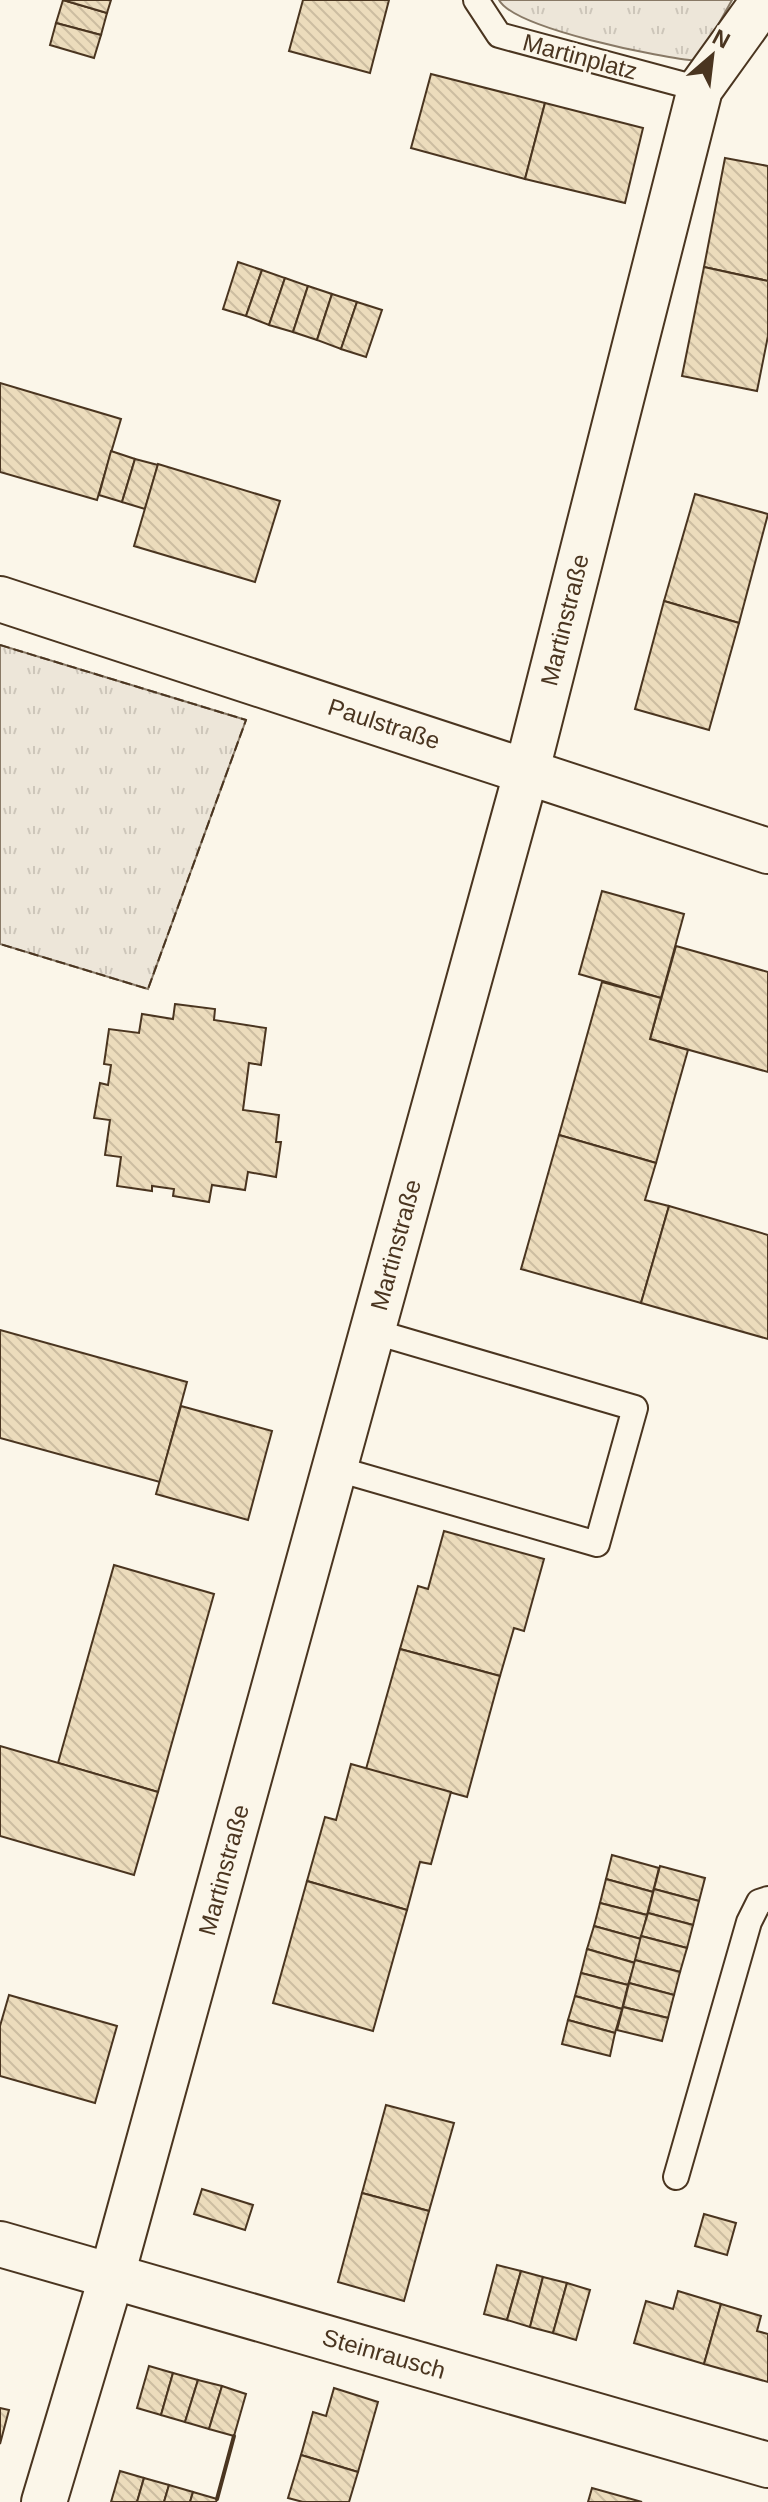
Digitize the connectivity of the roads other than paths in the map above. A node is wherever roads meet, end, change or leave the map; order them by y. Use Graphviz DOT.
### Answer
graph roads {
  1 [pos="476,0"];
  2 [pos="764,0"];
  3 [pos="700,89"];
  4 [pos="0,599"];
  5 [pos="527,770"];
  6 [pos="768,851"];
  7 [pos="372,1331"];
  8 [pos="334,1468"];
  9 [pos="768,1899"];
  10 [pos="676,2177"];
  11 [pos="0,2244"];
  12 [pos="112,2275"];
  13 [pos="768,2465"];
  14 [pos="44,2502"];
  1 -- 3 [label="lane, Martinplatz"];
  2 -- 3 [label="street, Martinstraße"];
  3 -- 5 [label="street, Martinstraße"];
  4 -- 5 [label="street, Paulstraße"];
  5 -- 6 [label="street, Paulstraße"];
  5 -- 7 [label="street, Martinstraße"];
  7 -- 8 [label="street, Martinstraße"];
  7 -- 8 [label="lane"];
  8 -- 12 [label="street, Martinstraße"];
  9 -- 10 [label="lane"];
  11 -- 12 [label="street, Steinrausch"];
  12 -- 13 [label="street, Steinrausch"];
  12 -- 14 [label="street, Martinstraße"];
}
